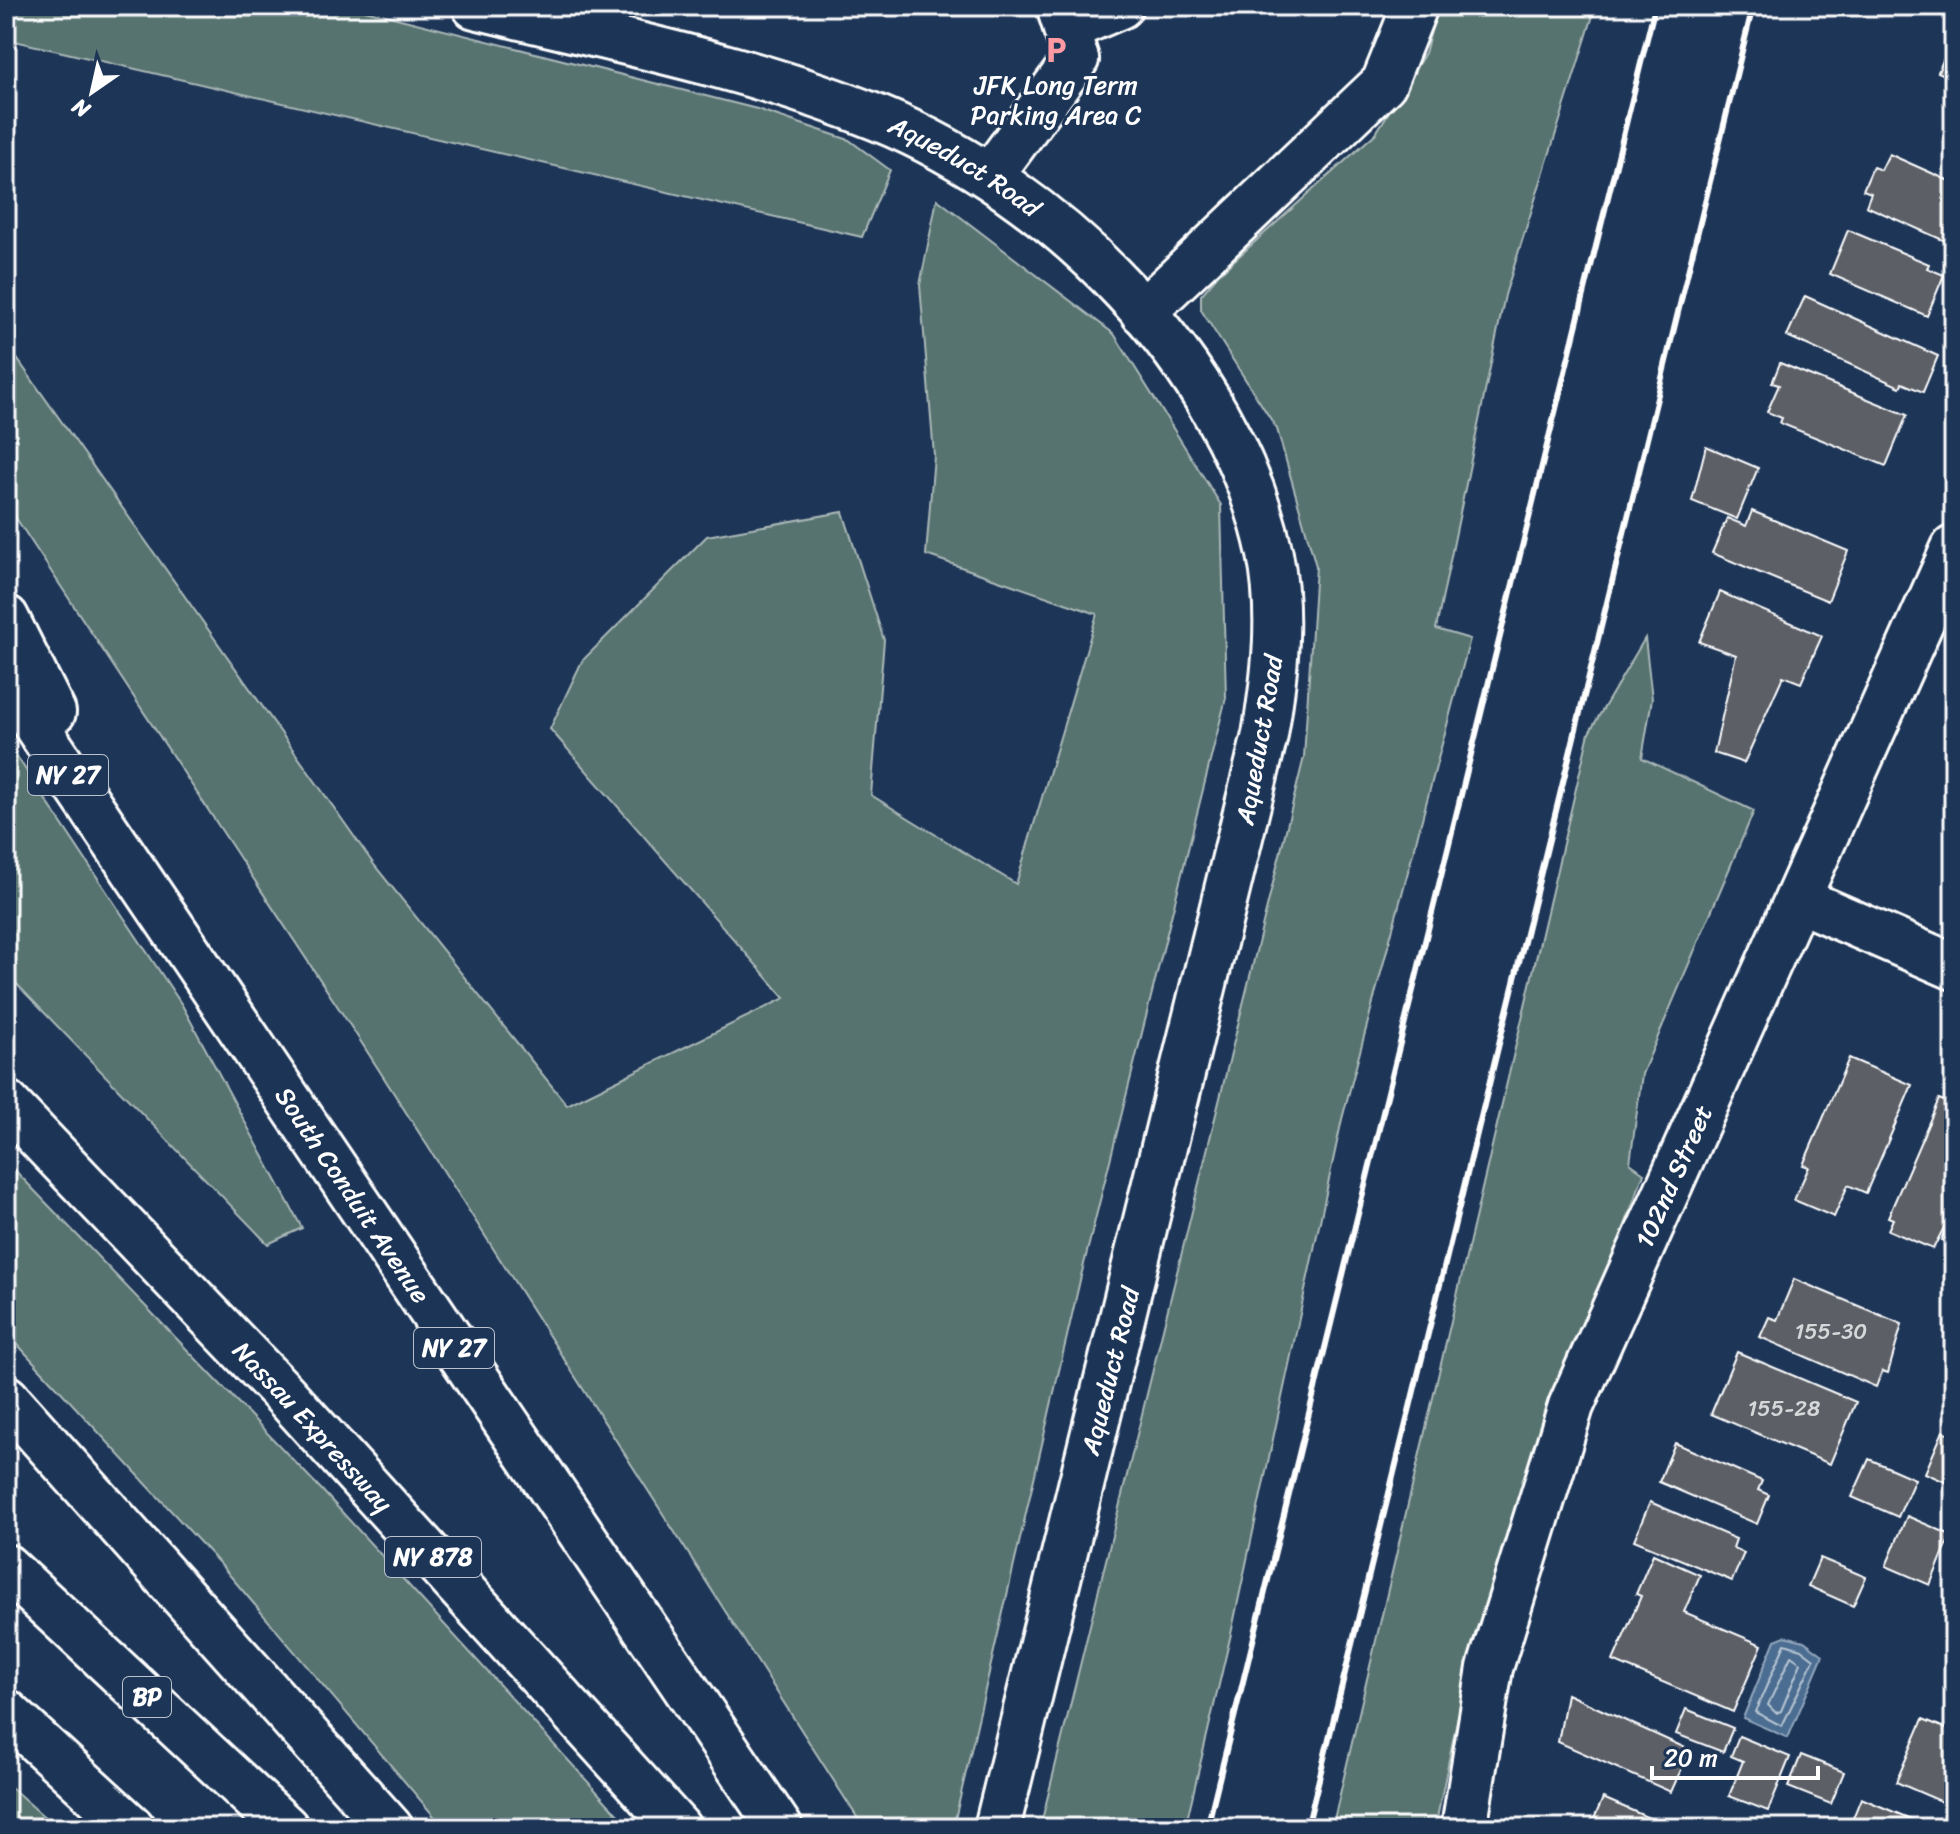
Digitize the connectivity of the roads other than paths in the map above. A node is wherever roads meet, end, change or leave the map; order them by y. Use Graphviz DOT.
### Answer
graph roads {
  1 [pos="475,6"];
  2 [pos="1120,6"];
  3 [pos="1415,6"];
  4 [pos="1062,18"];
  5 [pos="990,176"];
  6 [pos="1143,312"];
  7 [pos="1954,548"];
  8 [pos="6,618"];
  9 [pos="6,681"];
  10 [pos="130,868"];
  11 [pos="1800,900"];
  12 [pos="1954,967"];
  13 [pos="6,1103"];
  14 [pos="6,1398"];
  15 [pos="6,1567"];
  16 [pos="6,1712"];
  17 [pos="997,1827"];
  18 [pos="132,1828"];
  19 [pos="286,1828"];
  20 [pos="390,1828"];
  21 [pos="678,1828"];
  22 [pos="780,1828"];
  23 [pos="1464,1828"];
  1 -- 5 [label="main road, Aqueduct Road"];
  2 -- 4 [label="main road"];
  3 -- 6 [label="main road"];
  4 -- 5 [label="main road"];
  5 -- 6 [label="main road, Aqueduct Road"];
  6 -- 17 [label="main road, Aqueduct Road"];
  7 -- 11 [label="main road, 102nd Street"];
  8 -- 10 [label="main road"];
  9 -- 10 [label="main road, South Conduit Avenue / NY 27"];
  10 -- 22 [label="main road, South Conduit Avenue / NY 27"];
  11 -- 12 [label="main road"];
  11 -- 23 [label="main road, 102nd Street"];
  13 -- 21 [label="main road, Nassau Expressway / NY 878"];
  14 -- 20 [label="main road"];
  15 -- 19 [label="main road, BP"];
  16 -- 18 [label="main road"];
}
